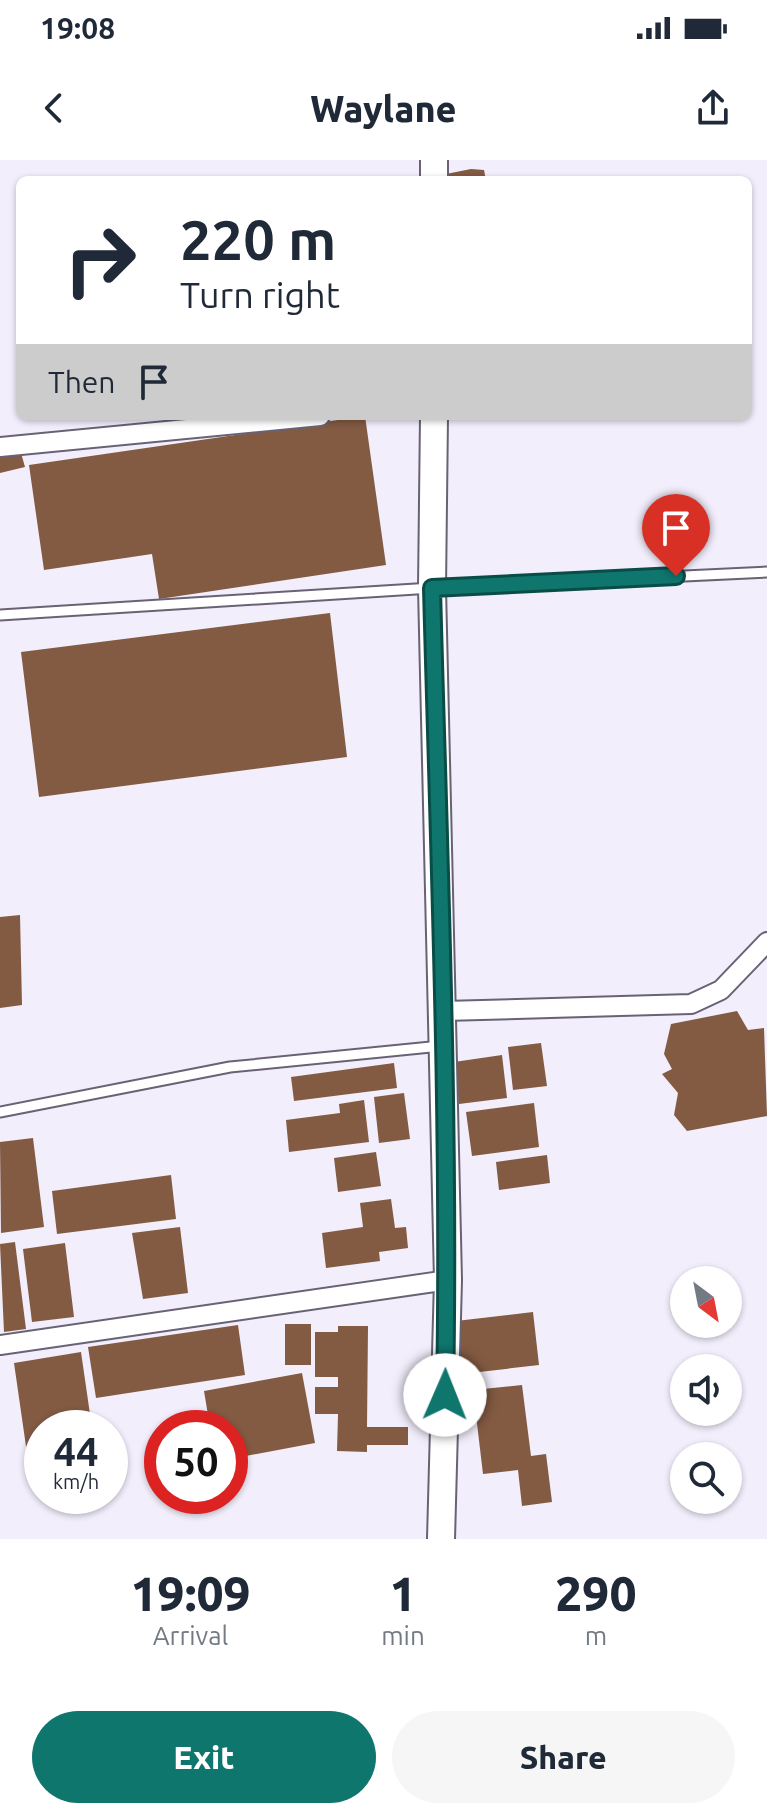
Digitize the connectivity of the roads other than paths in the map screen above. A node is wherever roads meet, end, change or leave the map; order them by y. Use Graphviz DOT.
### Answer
graph roads {
  1 [pos="279,420"];
  2 [pos="434,420"];
  3 [pos="0,447"];
  4 [pos="767,572"];
  5 [pos="432,588"];
  6 [pos="0,615"];
  7 [pos="767,942"];
  8 [pos="444,1011"];
  9 [pos="444,1045"];
  10 [pos="0,1112"];
  11 [pos="448,1280"];
  12 [pos="0,1345"];
  13 [pos="441,1539"];
  1 -- 3 [label="street"];
  2 -- 5 [label="main road"];
  4 -- 5 [label="lane"];
  5 -- 6 [label="lane"];
  5 -- 8 [label="main road"];
  7 -- 8 [label="street"];
  8 -- 9 [label="main road"];
  9 -- 10 [label="lane"];
  9 -- 11 [label="main road"];
  11 -- 12 [label="street"];
  11 -- 13 [label="main road"];
}
